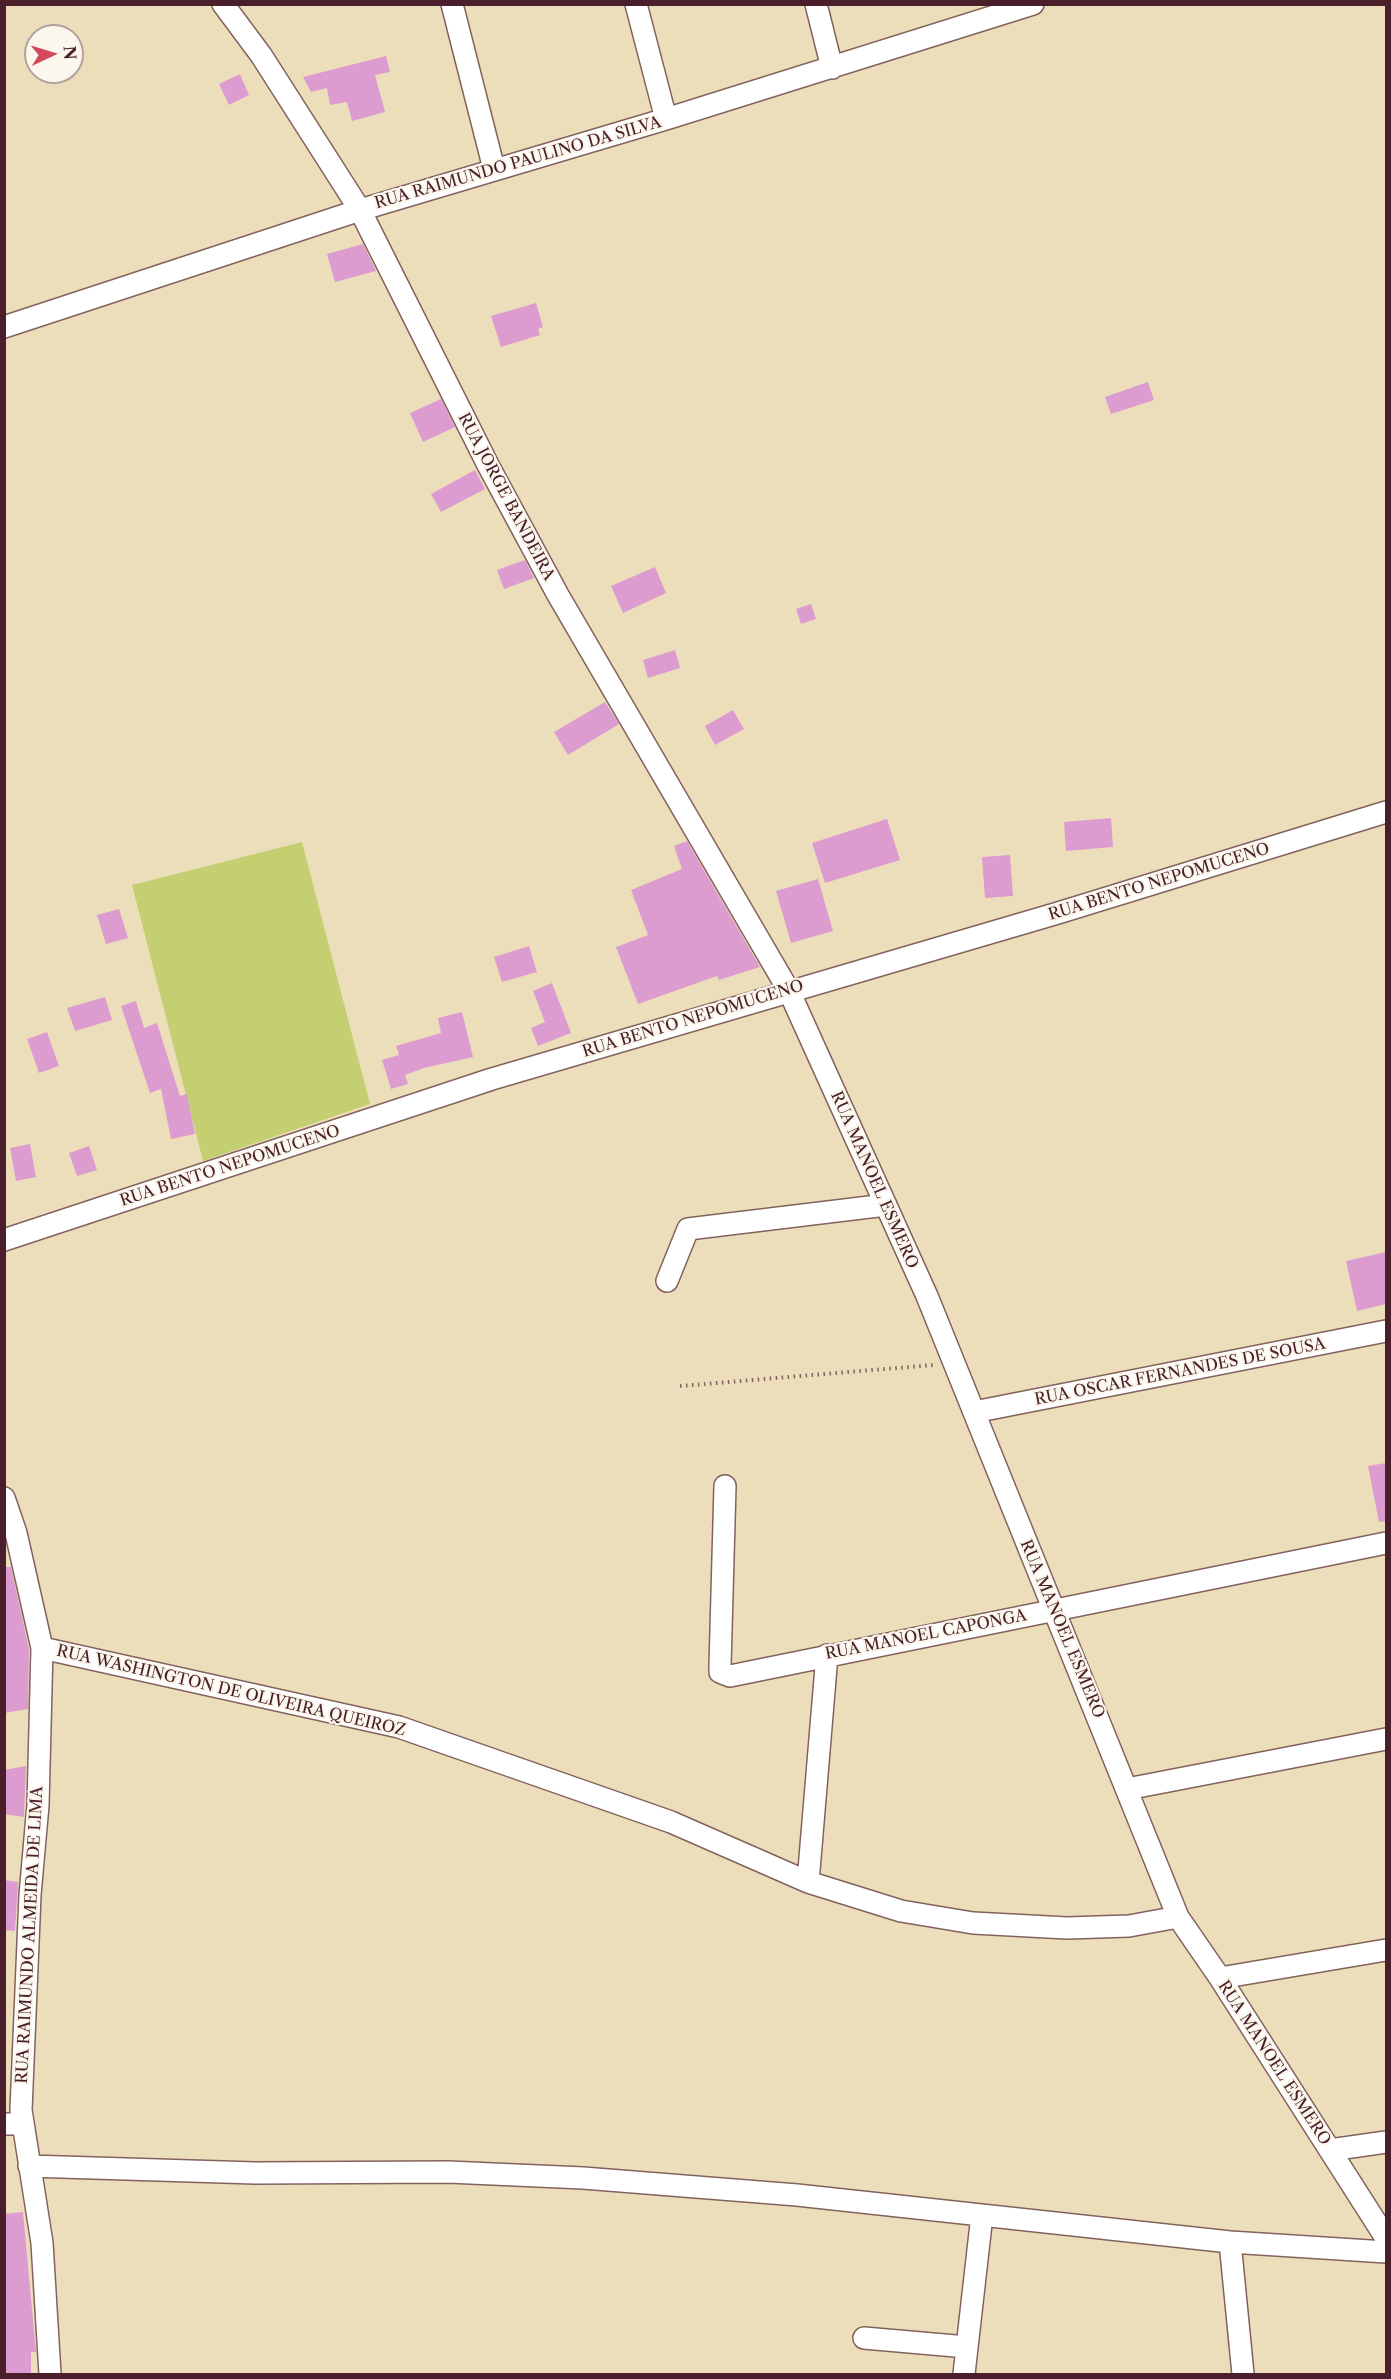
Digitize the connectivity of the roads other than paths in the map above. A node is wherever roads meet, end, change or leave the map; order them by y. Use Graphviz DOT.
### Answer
graph roads {
  1 [pos="223,4"];
  2 [pos="452,4"];
  3 [pos="636,4"];
  4 [pos="816,4"];
  5 [pos="1034,4"];
  6 [pos="832,68"];
  7 [pos="666,119"];
  8 [pos="494,169"];
  9 [pos="360,210"];
  10 [pos="4,327"];
  11 [pos="1386,812"];
  12 [pos="789,991"];
  13 [pos="886,1205"];
  14 [pos="4,1240"];
  15 [pos="667,1281"];
  16 [pos="1386,1331"];
  17 [pos="974,1412"];
  18 [pos="725,1486"];
  19 [pos="4,1498"];
  20 [pos="1386,1543"];
  21 [pos="1052,1610"];
  22 [pos="42,1648"];
  23 [pos="827,1655"];
  24 [pos="1386,1738"];
  25 [pos="1127,1789"];
  26 [pos="808,1882"];
  27 [pos="1178,1917"];
  28 [pos="1386,1950"];
  29 [pos="1220,1978"];
  30 [pos="14,2124"];
  31 [pos="1386,2142"];
  32 [pos="1330,2150"];
  33 [pos="28,2166"];
  34 [pos="982,2215"];
  35 [pos="1386,2238"];
  36 [pos="1230,2242"];
  37 [pos="1386,2252"];
  38 [pos="864,2338"];
  39 [pos="967,2347"];
  40 [pos="50,2374"];
  41 [pos="964,2374"];
  42 [pos="1243,2374"];
  1 -- 9 [label="street, RUA JORGE BANDEIRA"];
  2 -- 8 [label="street"];
  3 -- 7 [label="street"];
  4 -- 6 [label="street"];
  5 -- 6 [label="street, RUA RAIMUNDO PAULINO DA SILVA"];
  6 -- 7 [label="street, RUA RAIMUNDO PAULINO DA SILVA"];
  7 -- 8 [label="street, RUA RAIMUNDO PAULINO DA SILVA"];
  8 -- 9 [label="street, RUA RAIMUNDO PAULINO DA SILVA"];
  9 -- 10 [label="street, RUA RAIMUNDO PAULINO DA SILVA"];
  9 -- 12 [label="street, RUA JORGE BANDEIRA"];
  11 -- 12 [label="street, RUA BENTO NEPOMUCENO"];
  12 -- 13 [label="street, RUA MANOEL ESMERO"];
  12 -- 14 [label="street, RUA BENTO NEPOMUCENO"];
  13 -- 15 [label="street"];
  13 -- 17 [label="street, RUA MANOEL ESMERO"];
  16 -- 17 [label="street, RUA OSCAR FERNANDES DE SOUSA"];
  17 -- 21 [label="street, RUA MANOEL ESMERO"];
  18 -- 23 [label="street, RUA MANOEL CAPONGA"];
  19 -- 22 [label="street, RUA RAIMUNDO ALMEIDA DE LIMA"];
  20 -- 21 [label="street, RUA MANOEL CAPONGA"];
  21 -- 23 [label="street, RUA MANOEL CAPONGA"];
  21 -- 25 [label="street, RUA MANOEL ESMERO"];
  22 -- 26 [label="street, RUA WASHINGTON DE OLIVEIRA QUEIROZ"];
  22 -- 30 [label="street, RUA RAIMUNDO ALMEIDA DE LIMA"];
  23 -- 26 [label="street"];
  24 -- 25 [label="street"];
  25 -- 27 [label="street, RUA MANOEL ESMERO"];
  26 -- 27 [label="street, RUA WASHINGTON DE OLIVEIRA QUEIROZ"];
  27 -- 29 [label="street, RUA MANOEL ESMERO"];
  28 -- 29 [label="street"];
  29 -- 32 [label="street, RUA MANOEL ESMERO"];
  30 -- 33 [label="street, RUA RAIMUNDO ALMEIDA DE LIMA"];
  31 -- 32 [label="street"];
  32 -- 35 [label="street, RUA MANOEL ESMERO"];
  33 -- 34 [label="street"];
  33 -- 40 [label="street, RUA RAIMUNDO ALMEIDA DE LIMA"];
  34 -- 36 [label="street"];
  34 -- 39 [label="street"];
  36 -- 37 [label="street"];
  36 -- 42 [label="street"];
  38 -- 39 [label="street"];
  39 -- 41 [label="street"];
}
